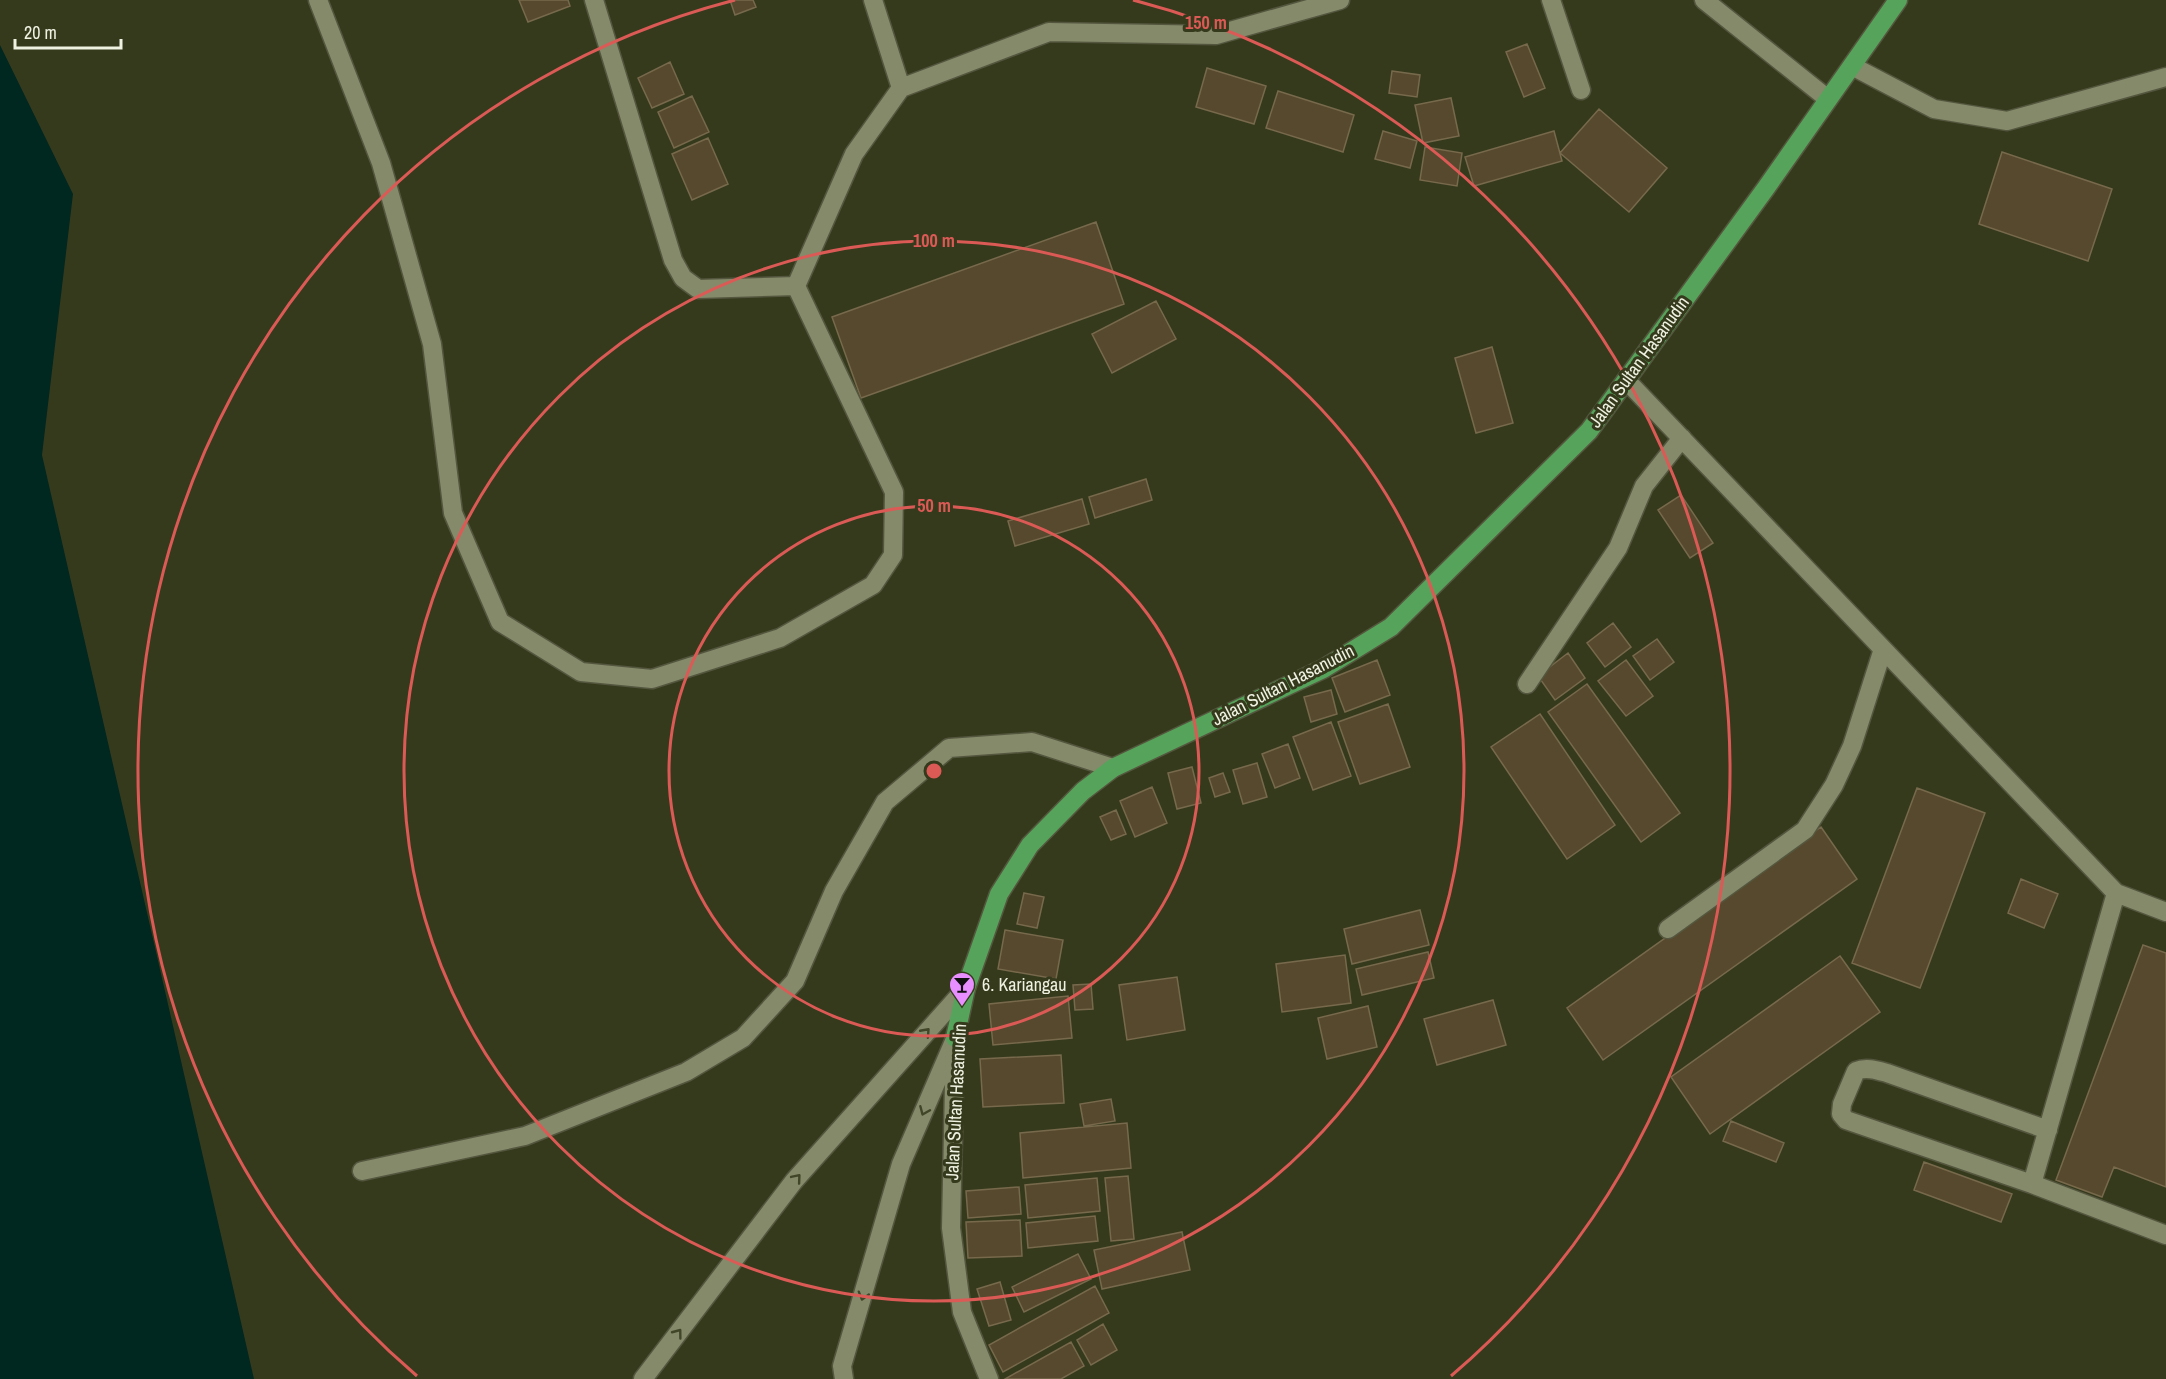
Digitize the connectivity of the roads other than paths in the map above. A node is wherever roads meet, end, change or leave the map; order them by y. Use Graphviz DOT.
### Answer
graph roads {
  1 [pos="318,0"];
  2 [pos="594,0"];
  3 [pos="873,0"];
  4 [pos="1340,0"];
  5 [pos="1551,0"];
  6 [pos="1704,0"];
  7 [pos="1898,0"];
  8 [pos="1852,66"];
  9 [pos="2166,77"];
  10 [pos="901,88"];
  11 [pos="1581,90"];
  12 [pos="1828,99"];
  13 [pos="796,286"];
  14 [pos="1626,380"];
  15 [pos="1682,438"];
  16 [pos="1883,649"];
  17 [pos="1527,684"];
  18 [pos="1113,768"];
  19 [pos="2116,893"];
  20 [pos="2166,912"];
  21 [pos="1668,929"];
  22 [pos="966,988"];
  23 [pos="955,1038"];
  24 [pos="2048,1130"];
  25 [pos="362,1171"];
  26 [pos="2032,1184"];
  27 [pos="2166,1235"];
  28 [pos="643,1379"];
  29 [pos="844,1379"];
  30 [pos="989,1379"];
  1 -- 13 [label="street"];
  2 -- 13 [label="street"];
  3 -- 10 [label="street"];
  4 -- 10 [label="street"];
  5 -- 11 [label="street"];
  6 -- 12 [label="street"];
  7 -- 8 [label="main road, Jalan Sultan Hasanudin"];
  8 -- 9 [label="street"];
  8 -- 12 [label="main road, Jalan Sultan Hasanudin"];
  10 -- 13 [label="street"];
  12 -- 14 [label="main road, Jalan Sultan Hasanudin"];
  14 -- 15 [label="street"];
  14 -- 18 [label="main road, Jalan Sultan Hasanudin"];
  15 -- 16 [label="street"];
  15 -- 17 [label="street"];
  16 -- 19 [label="street"];
  16 -- 21 [label="street"];
  18 -- 22 [label="main road, Jalan Sultan Hasanudin"];
  18 -- 25 [label="street"];
  19 -- 20 [label="street"];
  19 -- 24 [label="street"];
  22 -- 23 [label="main road, Jalan Sultan Hasanudin"];
  28 -- 22 [label="street, one-way"];
  23 -- 29 [label="street, one-way"];
  23 -- 30 [label="street, Jalan Sultan Hasanudin"];
  24 -- 26 [label="street"];
  24 -- 26 [label="street"];
  26 -- 27 [label="street"];
}
